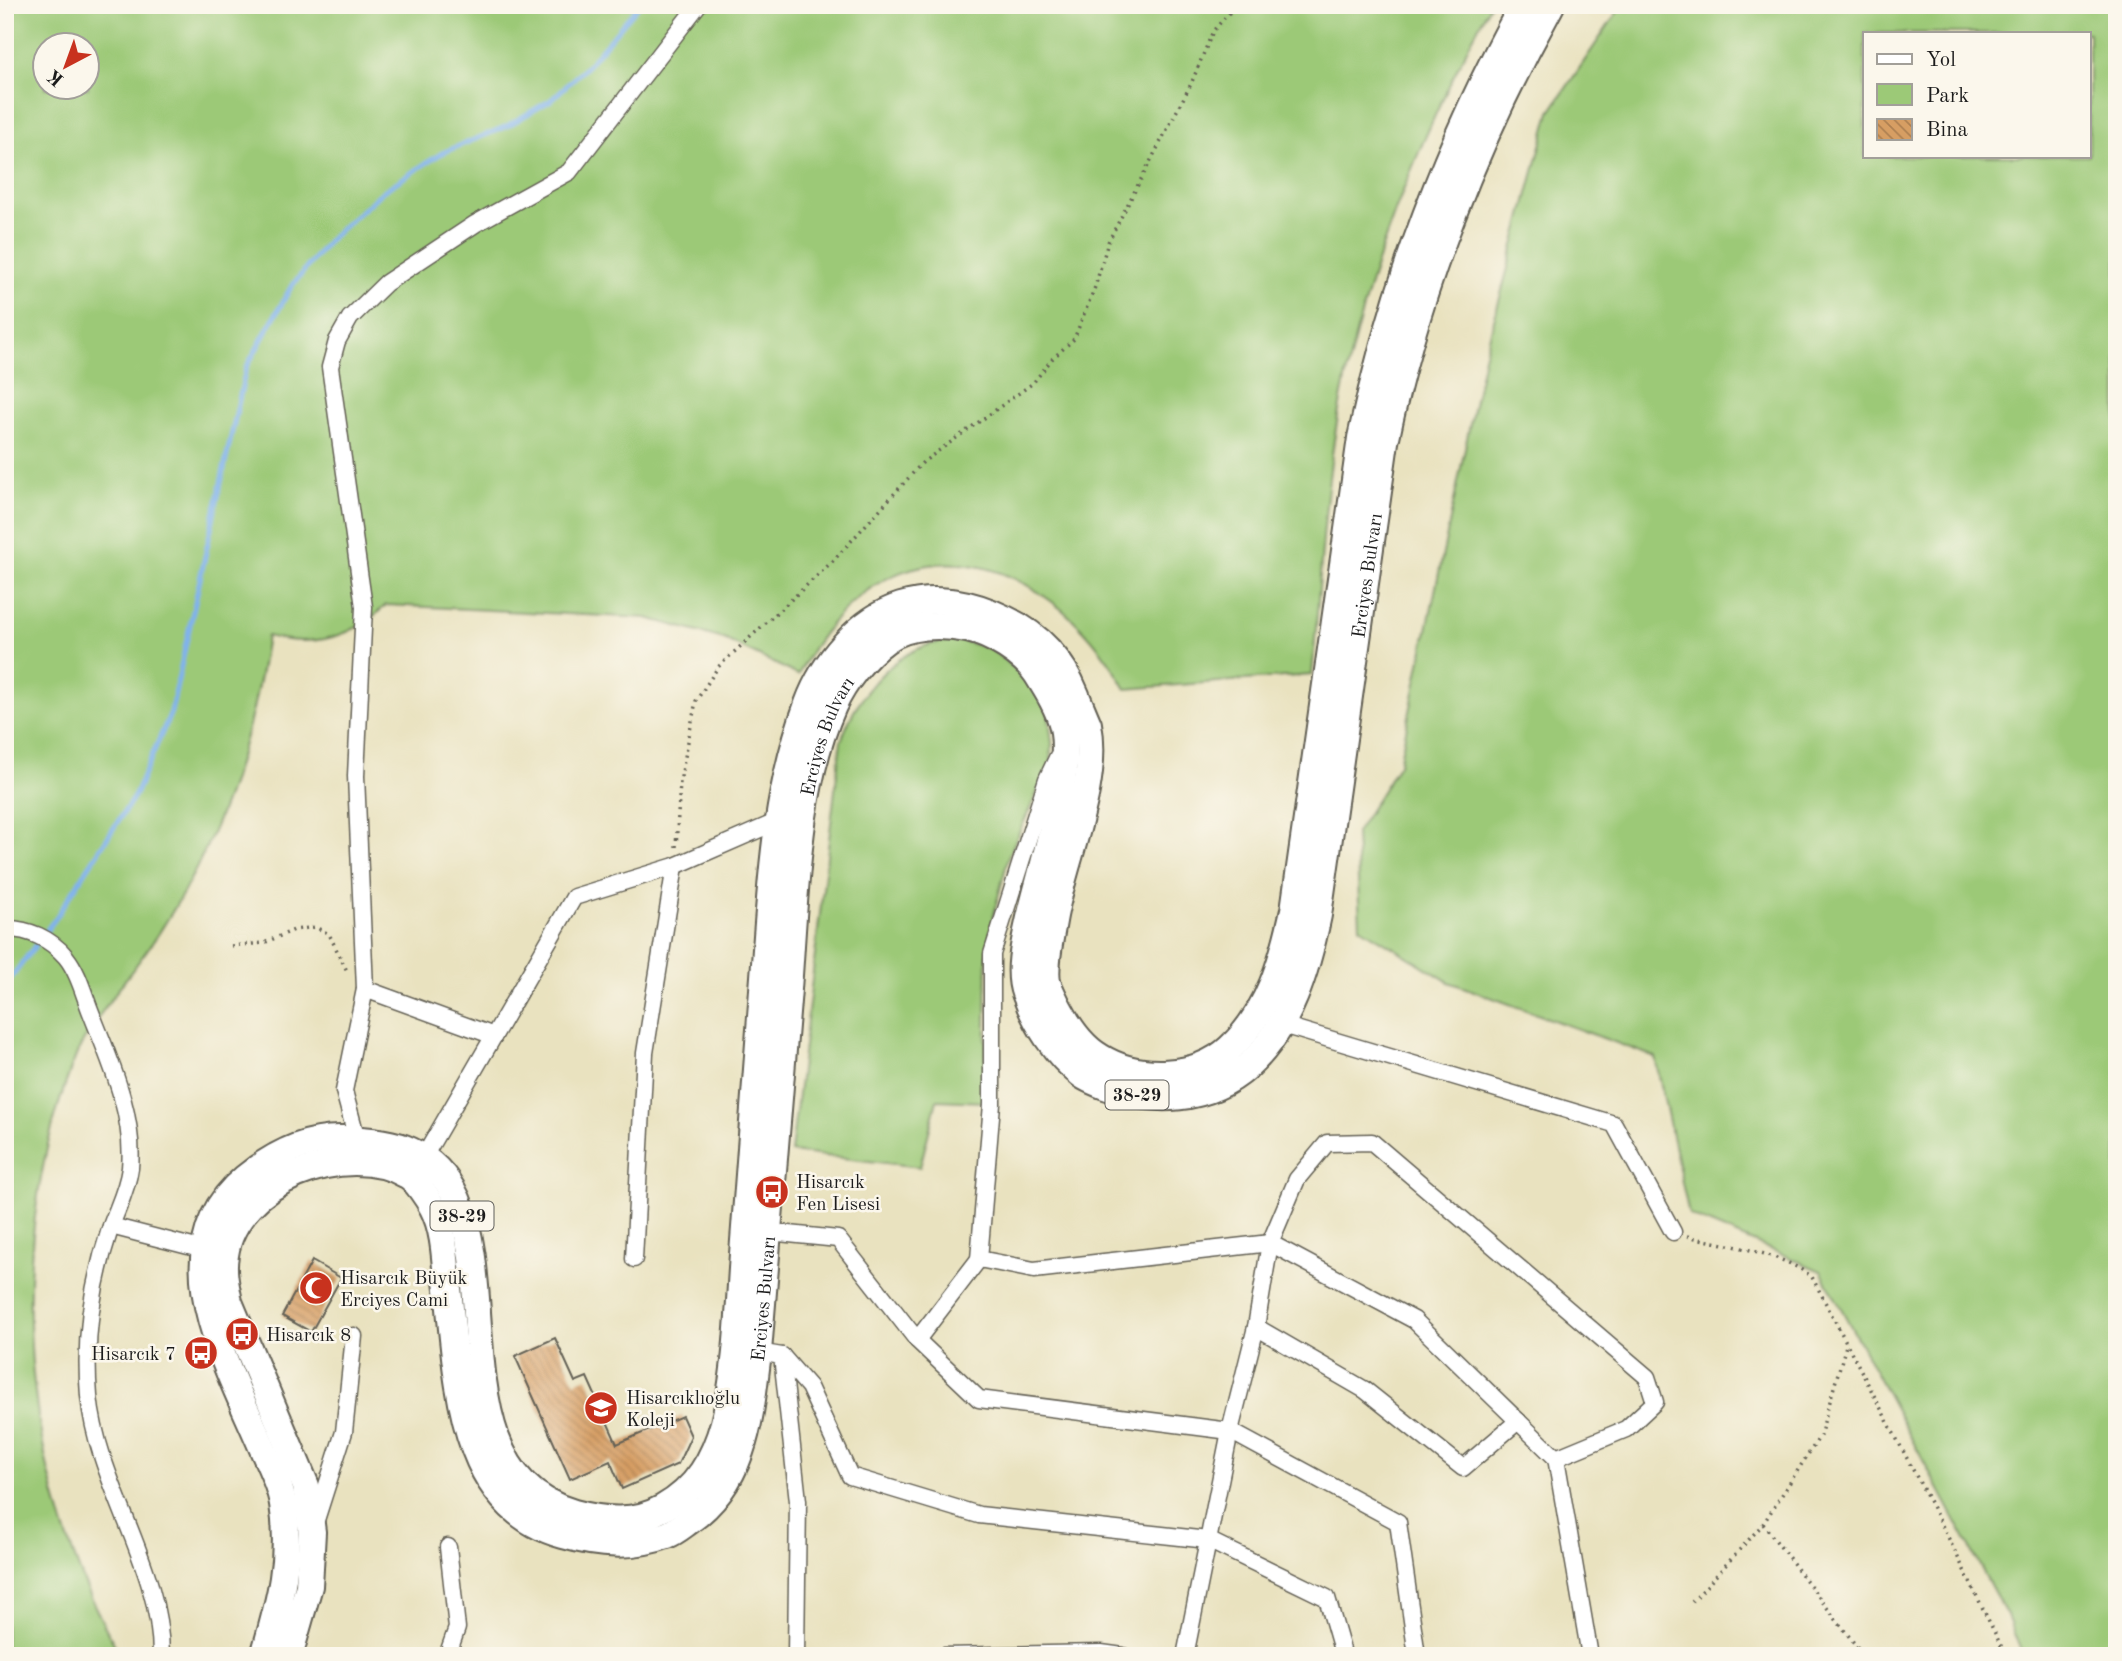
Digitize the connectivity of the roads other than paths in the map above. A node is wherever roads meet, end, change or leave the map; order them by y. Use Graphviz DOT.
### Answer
graph roads {
  1 [pos="698,5"];
  2 [pos="1522,5"];
  3 [pos="1551,5"];
  4 [pos="1064,744"];
  5 [pos="776,822"];
  6 [pos="675,866"];
  7 [pos="5,929"];
  8 [pos="365,989"];
  9 [pos="1279,1024"];
  10 [pos="494,1036"];
  11 [pos="357,1139"];
  12 [pos="425,1155"];
  13 [pos="111,1226"];
  14 [pos="769,1232"];
  15 [pos="1673,1232"];
  16 [pos="1270,1243"];
  17 [pos="204,1250"];
  18 [pos="634,1259"];
  19 [pos="979,1259"];
  20 [pos="1256,1327"];
  21 [pos="354,1336"];
  22 [pos="917,1340"];
  23 [pos="770,1354"];
  24 [pos="1518,1420"];
  25 [pos="1230,1431"];
  26 [pos="1556,1458"];
  27 [pos="312,1532"];
  28 [pos="1208,1540"];
  29 [pos="448,1547"];
  30 [pos="1342,1650"];
  31 [pos="161,1656"];
  32 [pos="264,1656"];
  33 [pos="289,1656"];
  34 [pos="447,1656"];
  35 [pos="796,1656"];
  36 [pos="944,1656"];
  37 [pos="1123,1656"];
  38 [pos="1185,1656"];
  39 [pos="1417,1656"];
  40 [pos="1590,1656"];
  1 -- 8 [label="street"];
  2 -- 5 [label="highway, Erciyes Bulvarı / 38-29"];
  3 -- 9 [label="highway, Erciyes Bulvarı / 38-29"];
  4 -- 9 [label="highway, Erciyes Bulvarı / 38-29"];
  4 -- 14 [label="highway, Erciyes Bulvarı / 38-29"];
  4 -- 19 [label="street"];
  5 -- 6 [label="street"];
  5 -- 12 [label="highway, Erciyes Bulvarı / 38-29"];
  6 -- 10 [label="street"];
  6 -- 18 [label="street"];
  7 -- 13 [label="street"];
  8 -- 10 [label="street"];
  8 -- 11 [label="street"];
  9 -- 15 [label="street"];
  10 -- 12 [label="street"];
  11 -- 12 [label="highway"];
  11 -- 17 [label="highway"];
  13 -- 17 [label="street"];
  13 -- 31 [label="street"];
  14 -- 22 [label="street"];
  14 -- 23 [label="highway, Erciyes Bulvarı / 38-29"];
  16 -- 19 [label="street"];
  16 -- 20 [label="street"];
  16 -- 24 [label="street"];
  16 -- 26 [label="street"];
  17 -- 32 [label="highway"];
  19 -- 22 [label="street"];
  20 -- 24 [label="street"];
  20 -- 25 [label="street"];
  21 -- 27 [label="street"];
  22 -- 25 [label="street"];
  23 -- 27 [label="highway, Erciyes Bulvarı / 38-29"];
  23 -- 28 [label="street"];
  23 -- 35 [label="street"];
  24 -- 26 [label="street"];
  25 -- 28 [label="street"];
  25 -- 39 [label="street"];
  26 -- 40 [label="street"];
  27 -- 33 [label="highway, Erciyes Bulvarı / 38-29"];
  28 -- 30 [label="street"];
  28 -- 38 [label="street"];
  29 -- 34 [label="street"];
  36 -- 37 [label="street"];
}
